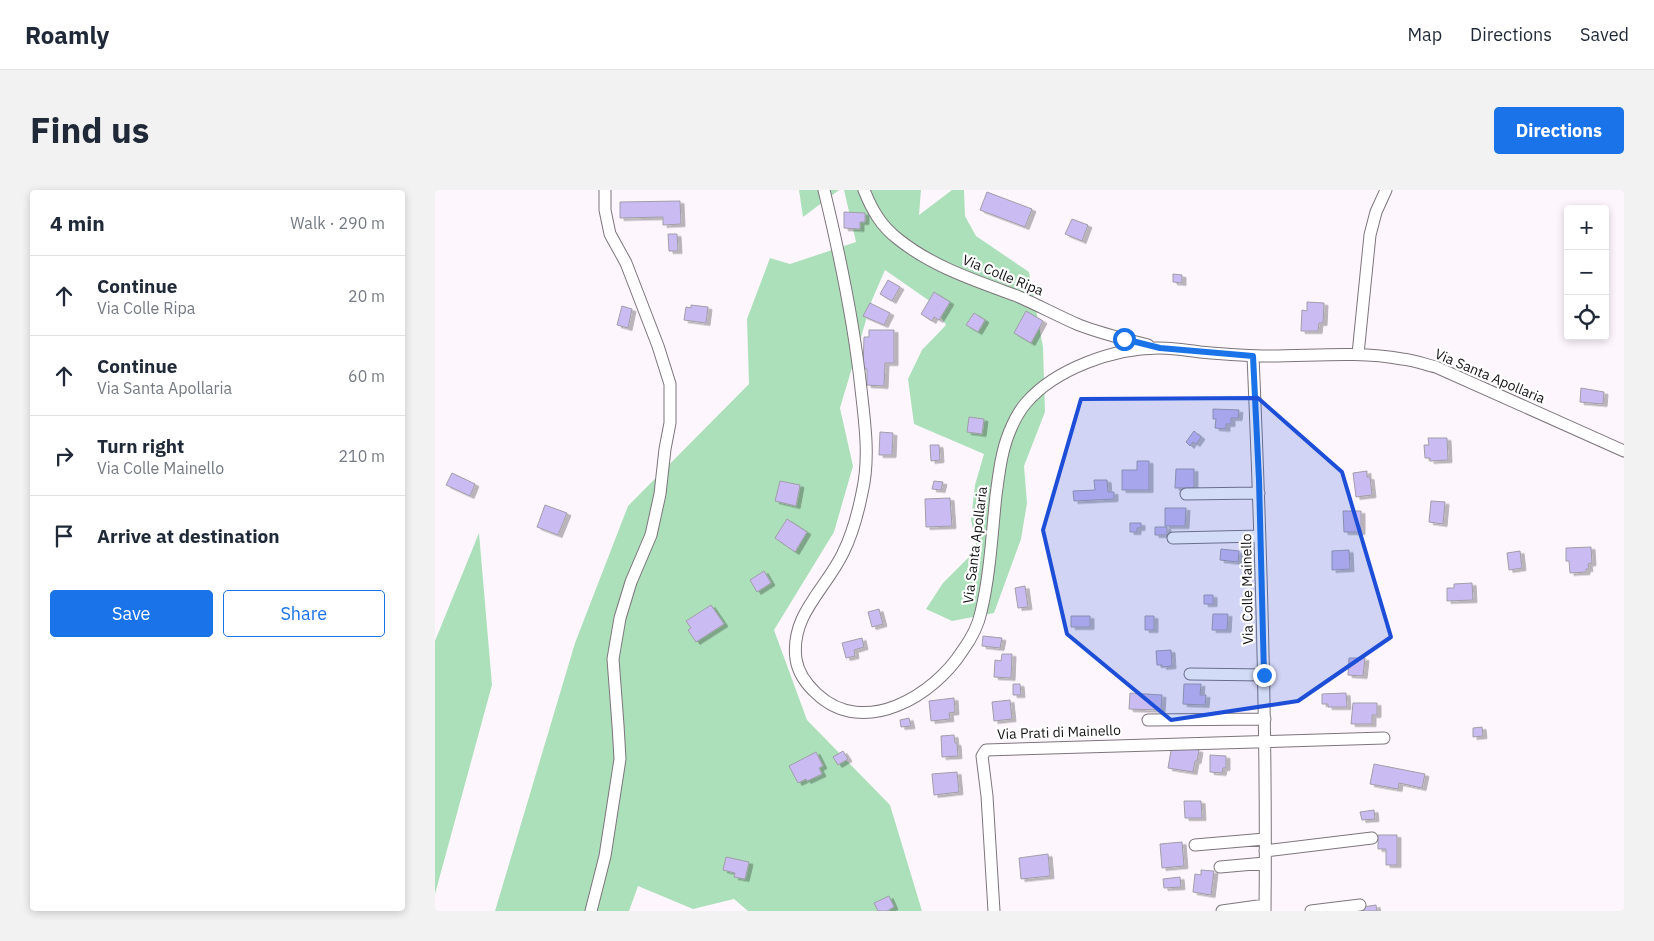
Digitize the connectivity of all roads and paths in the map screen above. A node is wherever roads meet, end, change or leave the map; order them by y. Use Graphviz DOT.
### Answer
graph roads {
  1 [pos="605,190"];
  2 [pos="824,190"];
  3 [pos="864,190"];
  4 [pos="1386,190"];
  5 [pos="1160,348"];
  6 [pos="1358,354"];
  7 [pos="1253,356"];
  8 [pos="1624,451"];
  9 [pos="1259,493"];
  10 [pos="1186,494"];
  11 [pos="1260,536"];
  12 [pos="1173,538"];
  13 [pos="1190,674"];
  14 [pos="1264,675"];
  15 [pos="1265,719"];
  16 [pos="1148,720"];
  17 [pos="1384,738"];
  18 [pos="1265,740"];
  19 [pos="1372,838"];
  20 [pos="1195,845"];
  21 [pos="1265,845"];
  22 [pos="1265,864"];
  23 [pos="1220,867"];
  24 [pos="1360,905"];
  25 [pos="1265,908"];
  26 [pos="591,911"];
  27 [pos="994,911"];
  28 [pos="1222,911"];
  29 [pos="1311,911"];
  1 -- 26 [label="street"];
  2 -- 5 [label="street, Via Santa Apollaria"];
  3 -- 5 [label="street, Via Colle Ripa"];
  4 -- 6 [label="street"];
  5 -- 7 [label="street, Via Santa Apollaria"];
  6 -- 7 [label="street, Via Santa Apollaria"];
  6 -- 8 [label="street, Via Santa Apollaria"];
  7 -- 9 [label="street, Via Colle Mainello"];
  9 -- 10 [label="street"];
  9 -- 11 [label="street, Via Colle Mainello"];
  11 -- 12 [label="street"];
  11 -- 14 [label="street, Via Colle Mainello"];
  13 -- 14 [label="street"];
  14 -- 15 [label="street, Via Colle Mainello"];
  15 -- 16 [label="street"];
  15 -- 18 [label="street, Via Colle Mainello"];
  17 -- 18 [label="street"];
  18 -- 21 [label="street, Via Colle Mainello"];
  18 -- 27 [label="street, Via Prati di Mainello"];
  19 -- 21 [label="street"];
  20 -- 21 [label="street"];
  21 -- 22 [label="street, Via Colle Mainello"];
  22 -- 23 [label="street"];
  22 -- 25 [label="street, Via Colle Mainello"];
  24 -- 29 [label="street"];
  25 -- 28 [label="street"];
}
